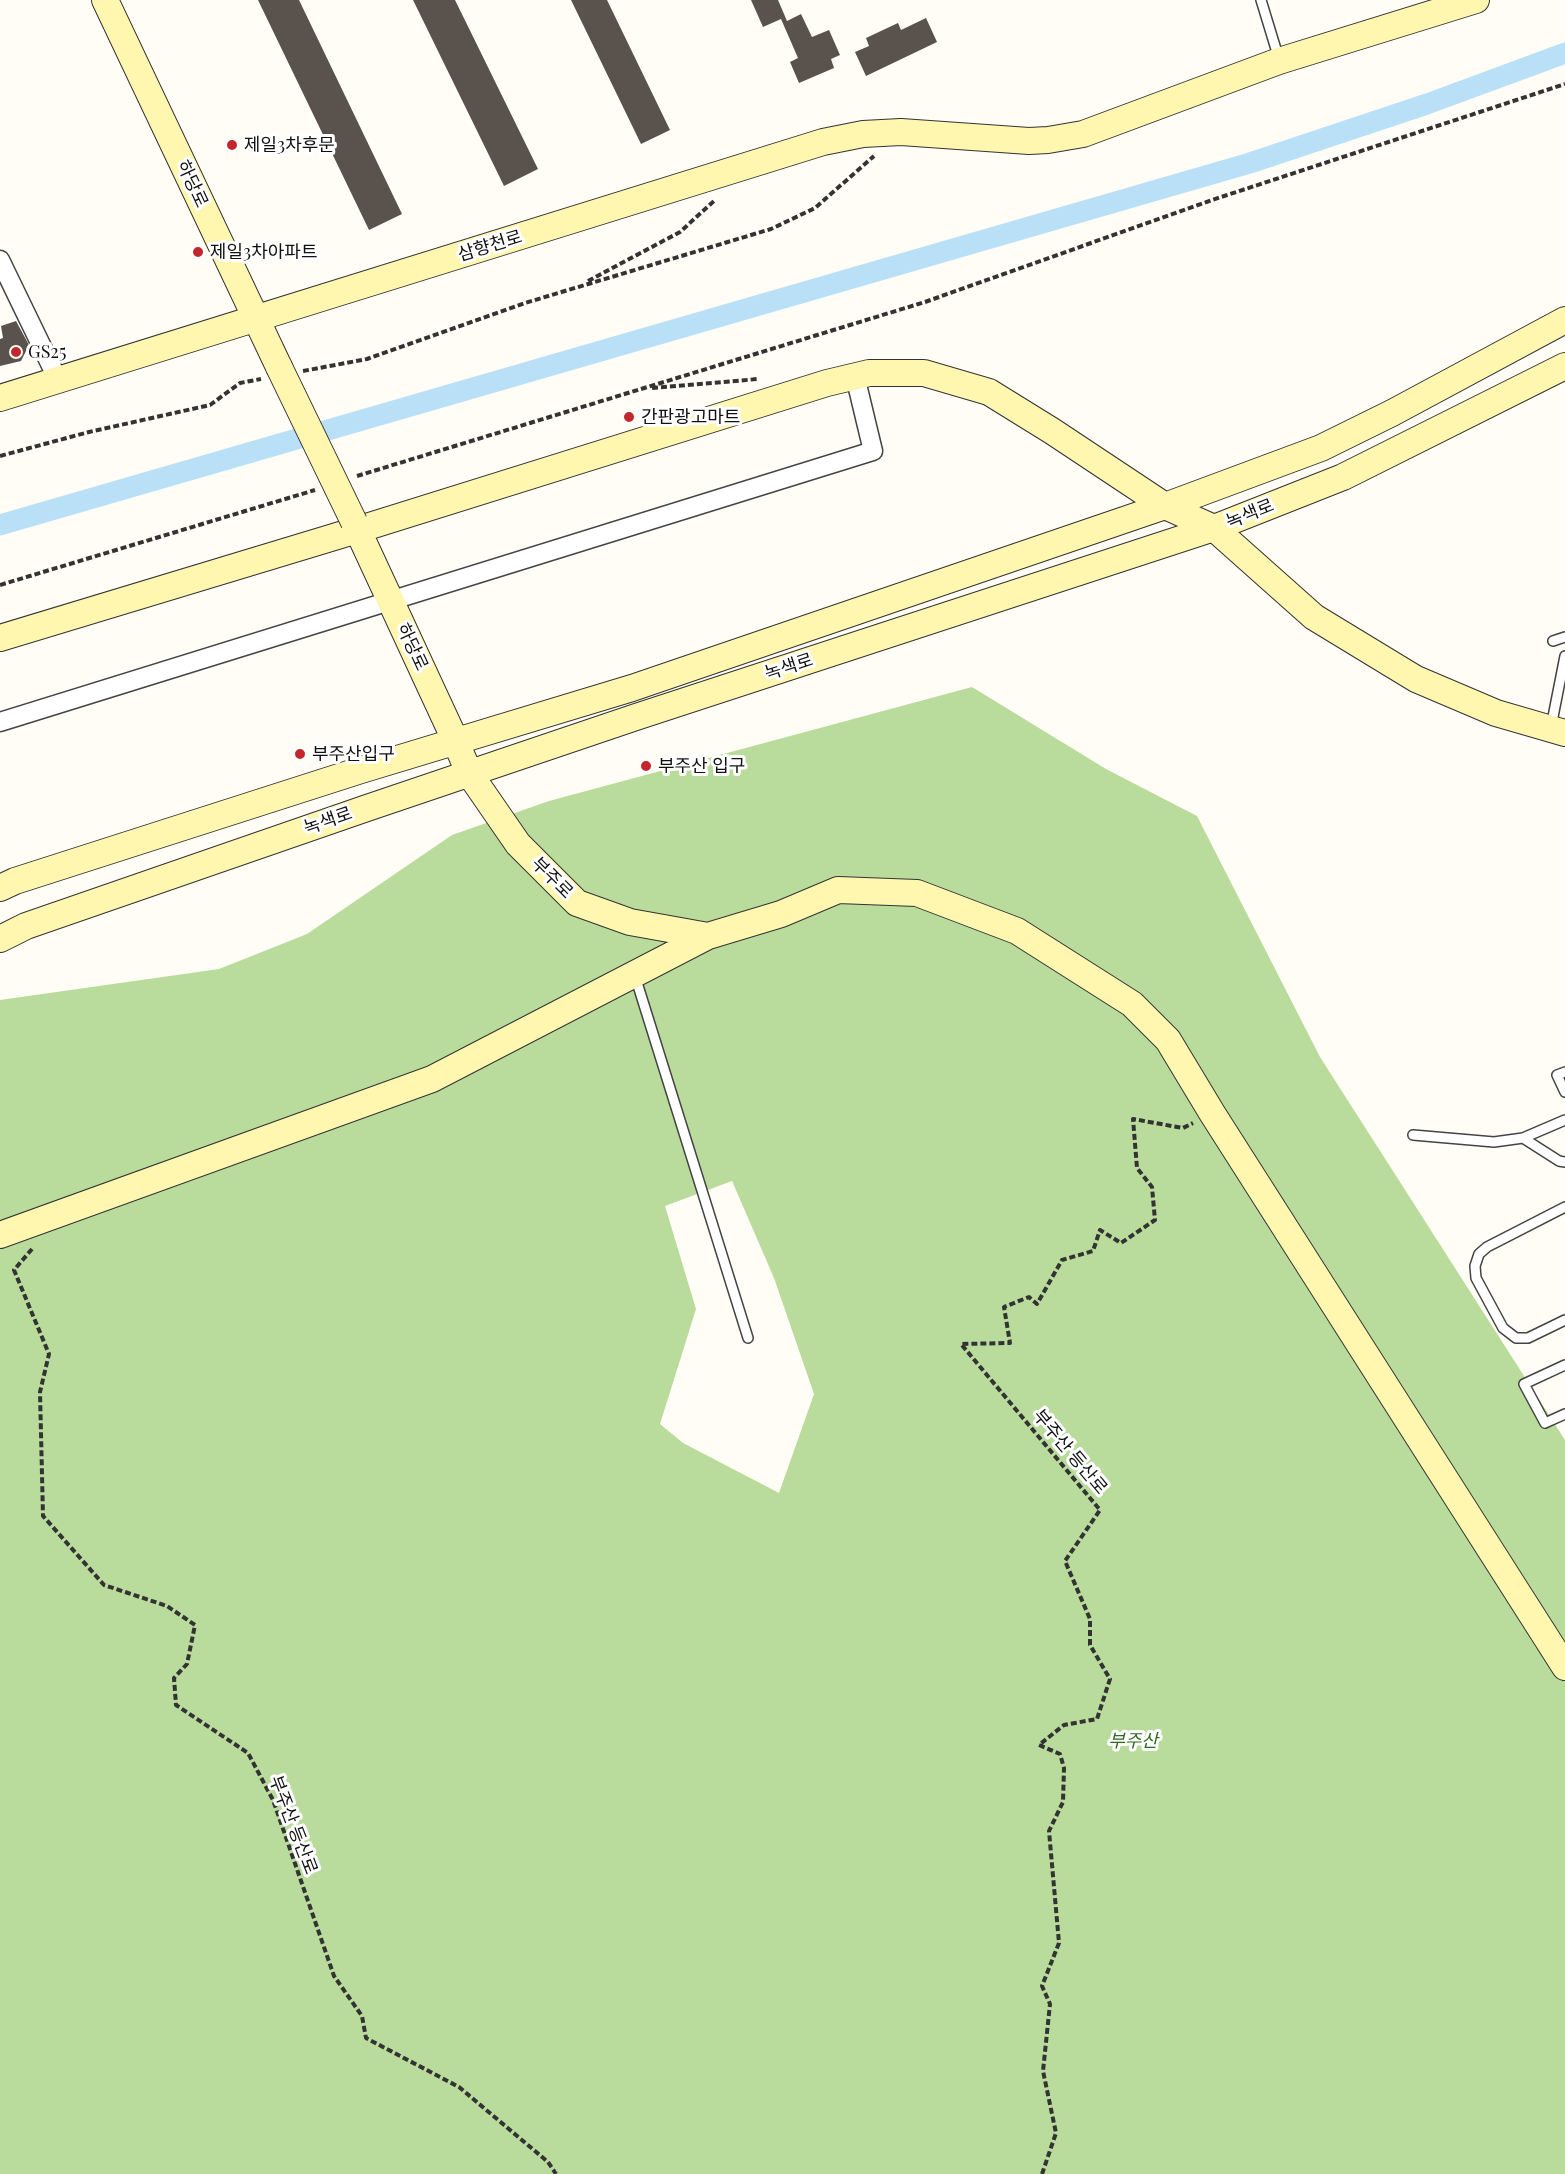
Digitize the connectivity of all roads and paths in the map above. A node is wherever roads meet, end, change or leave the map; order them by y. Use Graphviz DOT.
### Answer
graph roads {
  1 [pos="105,0"];
  2 [pos="1261,0"];
  3 [pos="1476,0"];
  4 [pos="1279,62"];
  5 [pos="1565,84"];
  6 [pos="875,154"];
  7 [pos="722,194"];
  8 [pos="0,260"];
  9 [pos="579,286"];
  10 [pos="256,320"];
  11 [pos="1565,320"];
  12 [pos="1565,366"];
  13 [pos="280,373"];
  14 [pos="855,376"];
  15 [pos="58,380"];
  16 [pos="767,380"];
  17 [pos="642,389"];
  18 [pos="0,398"];
  19 [pos="0,456"];
  20 [pos="348,479"];
  21 [pos="326,486"];
  22 [pos="1165,506"];
  23 [pos="356,526"];
  24 [pos="1214,528"];
  25 [pos="0,585"];
  26 [pos="391,602"];
  27 [pos="1565,637"];
  28 [pos="0,638"];
  29 [pos="1553,641"];
  30 [pos="1565,656"];
  31 [pos="0,722"];
  32 [pos="1558,731"];
  33 [pos="456,742"];
  34 [pos="469,773"];
  35 [pos="0,888"];
  36 [pos="708,936"];
  37 [pos="0,939"];
  38 [pos="634,974"];
  39 [pos="1565,1072"];
  40 [pos="1565,1092"];
  41 [pos="1212,1113"];
  42 [pos="1565,1120"];
  43 [pos="1413,1136"];
  44 [pos="1523,1138"];
  45 [pos="1565,1162"];
  46 [pos="1565,1207"];
  47 [pos="0,1235"];
  48 [pos="35,1245"];
  49 [pos="1565,1320"];
  50 [pos="748,1338"];
  51 [pos="1565,1365"];
  52 [pos="1565,1414"];
  53 [pos="1565,1667"];
  54 [pos="556,2174"];
  55 [pos="1042,2174"];
  1 -- 10 [label="street, 하당로"];
  2 -- 4 [label="lane"];
  3 -- 4 [label="street, 삼향천로"];
  4 -- 10 [label="street, 삼향천로"];
  5 -- 17 [label="path"];
  6 -- 9 [label="path"];
  7 -- 9 [label="path"];
  8 -- 15 [label="street"];
  9 -- 13 [label="path"];
  10 -- 13 [label="street, 하당로"];
  10 -- 15 [label="street, 삼향천로"];
  11 -- 22 [label="street, 녹색로"];
  12 -- 24 [label="street, 녹색로"];
  13 -- 19 [label="path"];
  13 -- 23 [label="street, 하당로, bridge"];
  14 -- 22 [label="street"];
  14 -- 23 [label="street"];
  14 -- 26 [label="street"];
  15 -- 18 [label="street, 삼향천로"];
  16 -- 17 [label="path"];
  17 -- 20 [label="path"];
  21 -- 25 [label="path"];
  22 -- 24 [label="street"];
  22 -- 33 [label="street, 녹색로"];
  23 -- 26 [label="street, 하당로"];
  23 -- 28 [label="street"];
  24 -- 32 [label="street"];
  24 -- 34 [label="street, 녹색로"];
  26 -- 31 [label="street"];
  26 -- 33 [label="street, 하당로"];
  27 -- 29 [label="lane"];
  30 -- 32 [label="lane"];
  33 -- 34 [label="street, 하당로"];
  33 -- 35 [label="street, 녹색로"];
  34 -- 36 [label="street, 부주로"];
  34 -- 37 [label="street, 녹색로"];
  36 -- 38 [label="street"];
  36 -- 41 [label="street"];
  38 -- 47 [label="street"];
  38 -- 50 [label="lane"];
  39 -- 40 [label="lane"];
  41 -- 53 [label="street"];
  41 -- 55 [label="path, 부주산 등산로"];
  42 -- 44 [label="lane"];
  43 -- 44 [label="lane"];
  44 -- 45 [label="lane"];
  46 -- 49 [label="lane"];
  48 -- 54 [label="path, 부주산 등산로"];
  51 -- 52 [label="lane"];
}
